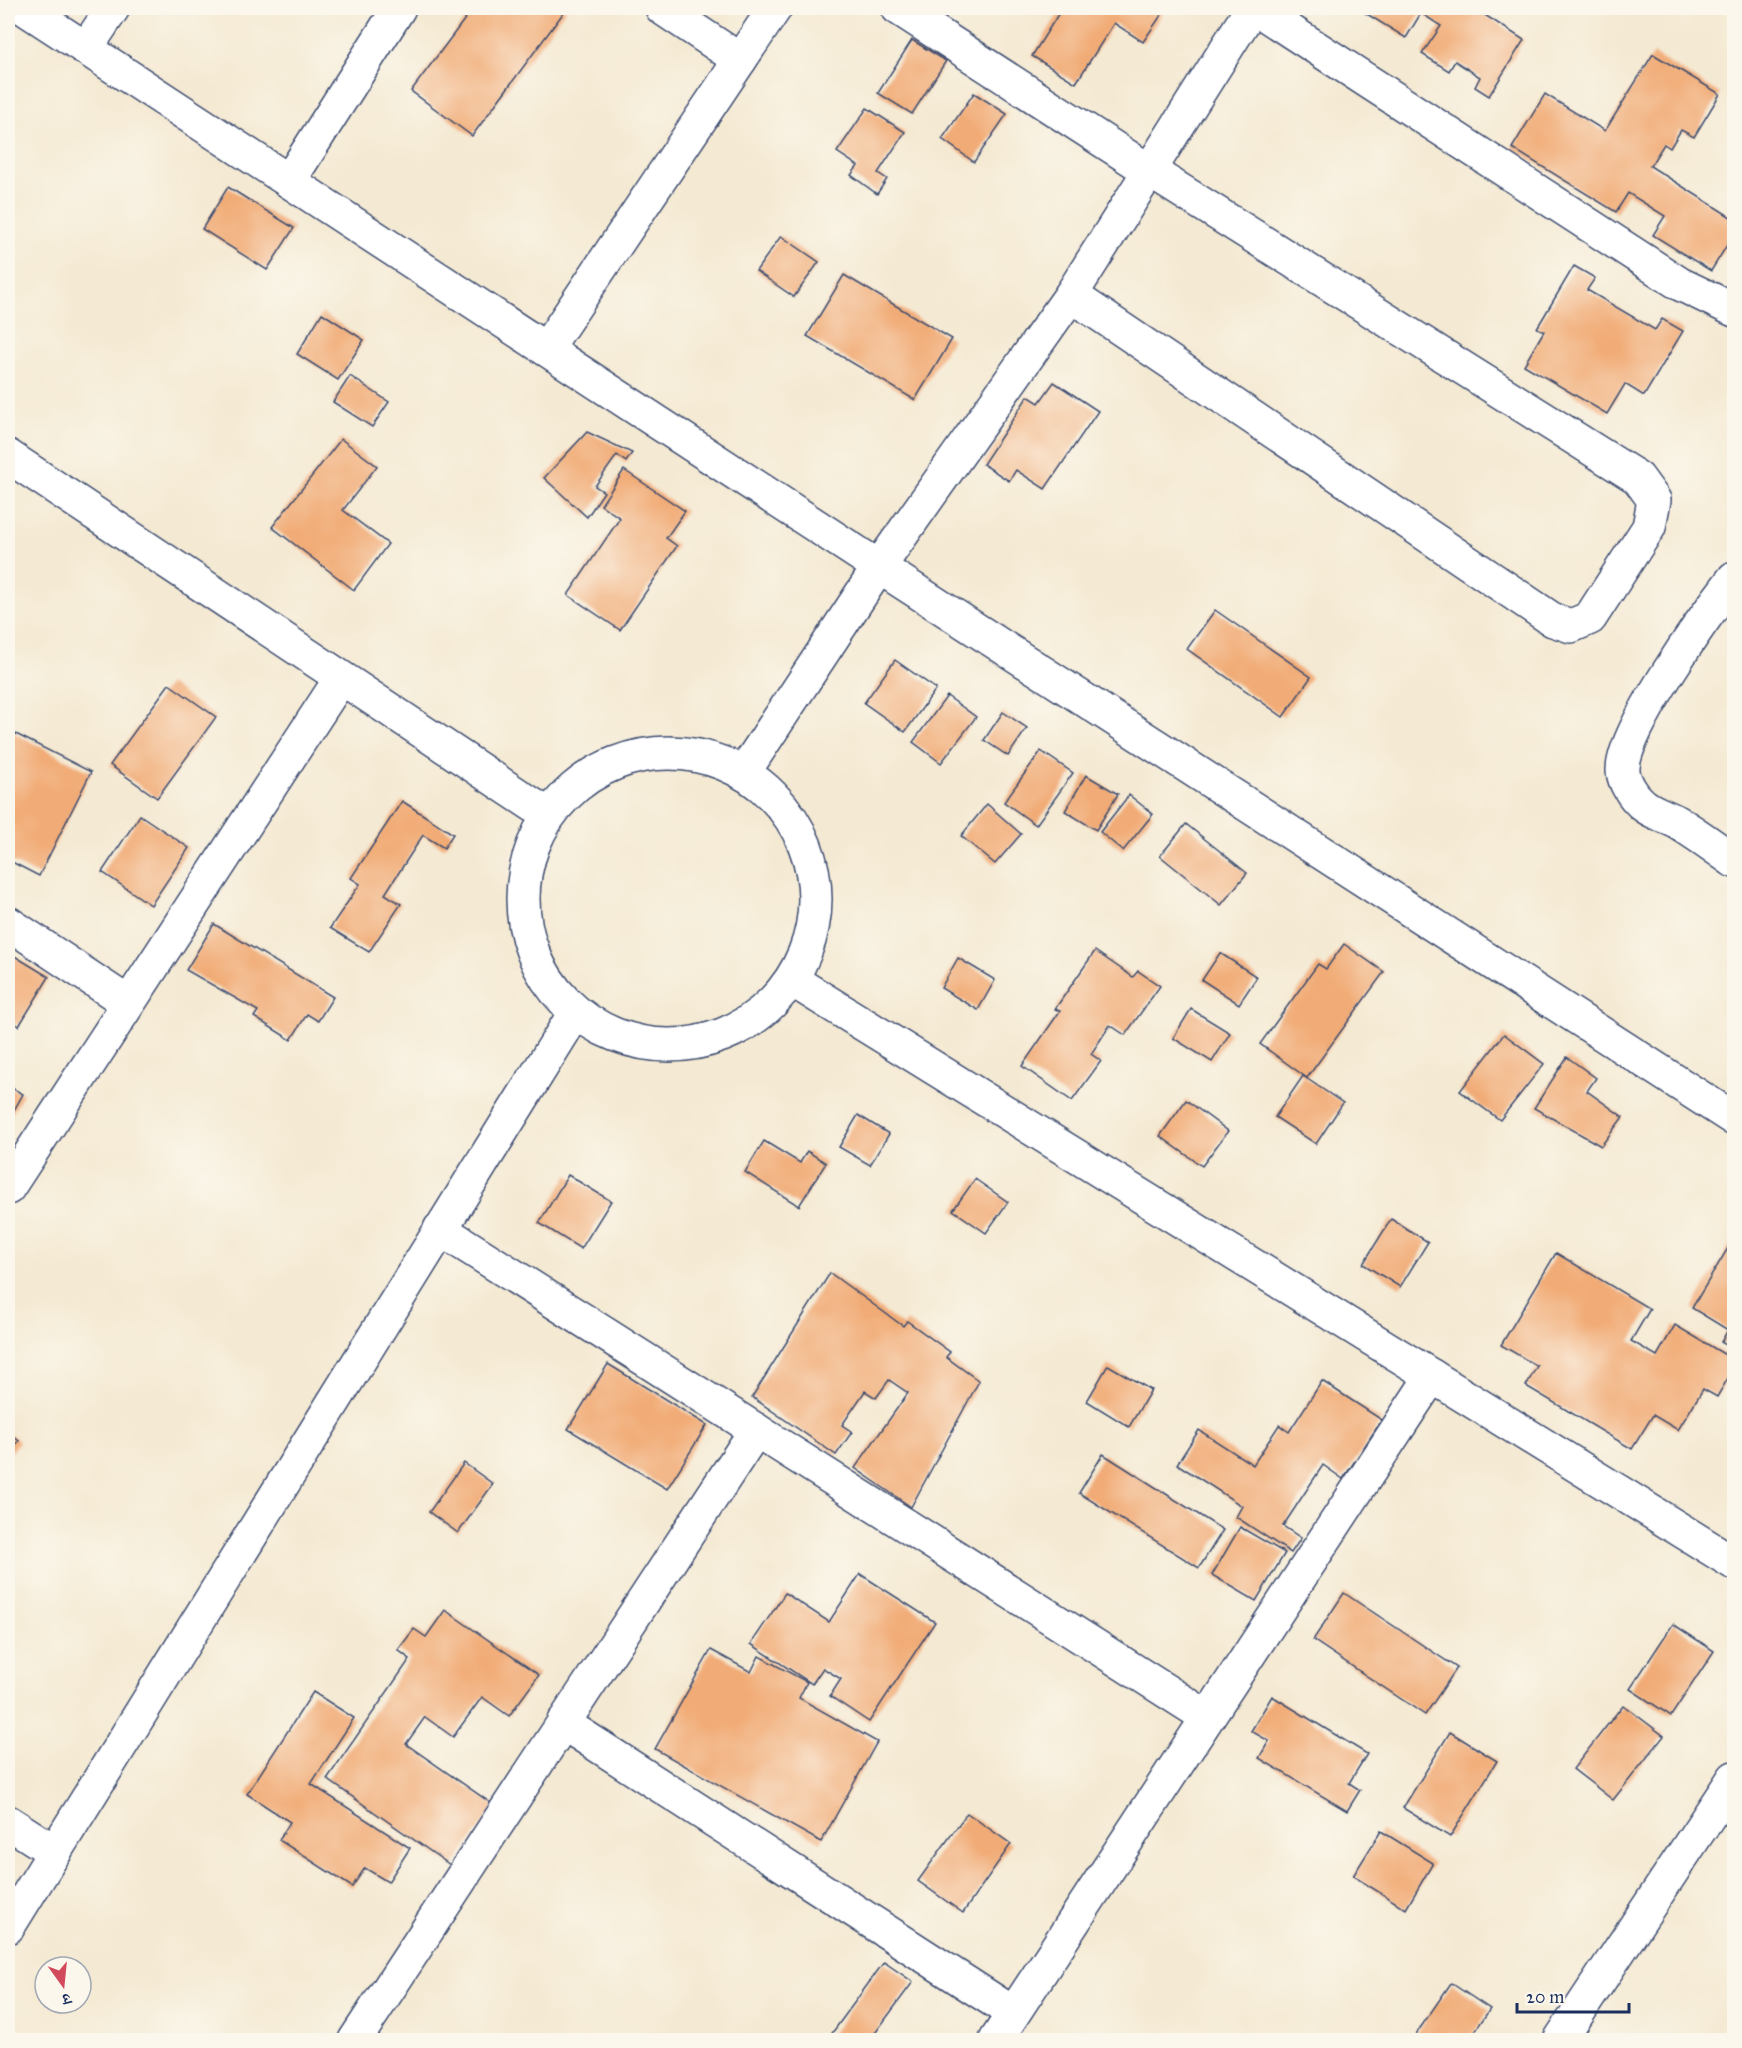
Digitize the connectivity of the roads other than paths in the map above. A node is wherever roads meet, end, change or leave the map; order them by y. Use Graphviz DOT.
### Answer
graph roads {
  1 [pos="24,8"];
  2 [pos="113,8"];
  3 [pos="399,8"];
  4 [pos="662,8"];
  5 [pos="775,8"];
  6 [pos="897,8"];
  7 [pos="1253,8"];
  8 [pos="86,48"];
  9 [pos="740,60"];
  10 [pos="1148,170"];
  11 [pos="289,181"];
  12 [pos="1071,295"];
  13 [pos="1734,310"];
  14 [pos="546,349"];
  15 [pos="8,456"];
  16 [pos="879,567"];
  17 [pos="1734,578"];
  18 [pos="341,678"];
  19 [pos="744,772"];
  20 [pos="548,815"];
  21 [pos="1734,861"];
  22 [pos="8,923"];
  23 [pos="792,980"];
  24 [pos="128,1004"];
  25 [pos="574,1013"];
  26 [pos="1734,1119"];
  27 [pos="8,1188"];
  28 [pos="440,1229"];
  29 [pos="1432,1376"];
  30 [pos="756,1430"];
  31 [pos="1734,1563"];
  32 [pos="1207,1717"];
  33 [pos="563,1723"];
  34 [pos="1734,1778"];
  35 [pos="8,1822"];
  36 [pos="55,1852"];
  37 [pos="8,1927"];
  38 [pos="1004,2027"];
  39 [pos="355,2040"];
  40 [pos="1560,2040"];
  1 -- 8 [label="street"];
  2 -- 8 [label="street"];
  3 -- 11 [label="street"];
  4 -- 9 [label="street"];
  5 -- 9 [label="street"];
  6 -- 10 [label="street"];
  7 -- 10 [label="street"];
  7 -- 13 [label="street"];
  8 -- 11 [label="street"];
  9 -- 14 [label="street"];
  10 -- 12 [label="street"];
  10 -- 12 [label="street"];
  11 -- 14 [label="street"];
  12 -- 16 [label="street"];
  14 -- 16 [label="street"];
  15 -- 18 [label="street"];
  16 -- 19 [label="street"];
  16 -- 26 [label="street"];
  17 -- 21 [label="street"];
  18 -- 20 [label="street"];
  18 -- 24 [label="street"];
  19 -- 20 [label="street"];
  19 -- 23 [label="street"];
  20 -- 25 [label="street"];
  22 -- 24 [label="street"];
  23 -- 25 [label="street"];
  23 -- 29 [label="street"];
  24 -- 27 [label="street"];
  25 -- 28 [label="street"];
  28 -- 30 [label="street"];
  28 -- 36 [label="street"];
  29 -- 31 [label="street"];
  29 -- 32 [label="street"];
  30 -- 32 [label="street"];
  30 -- 33 [label="street"];
  32 -- 38 [label="street"];
  33 -- 38 [label="street"];
  33 -- 39 [label="street"];
  34 -- 40 [label="street"];
  35 -- 36 [label="street"];
  36 -- 37 [label="street"];
}
